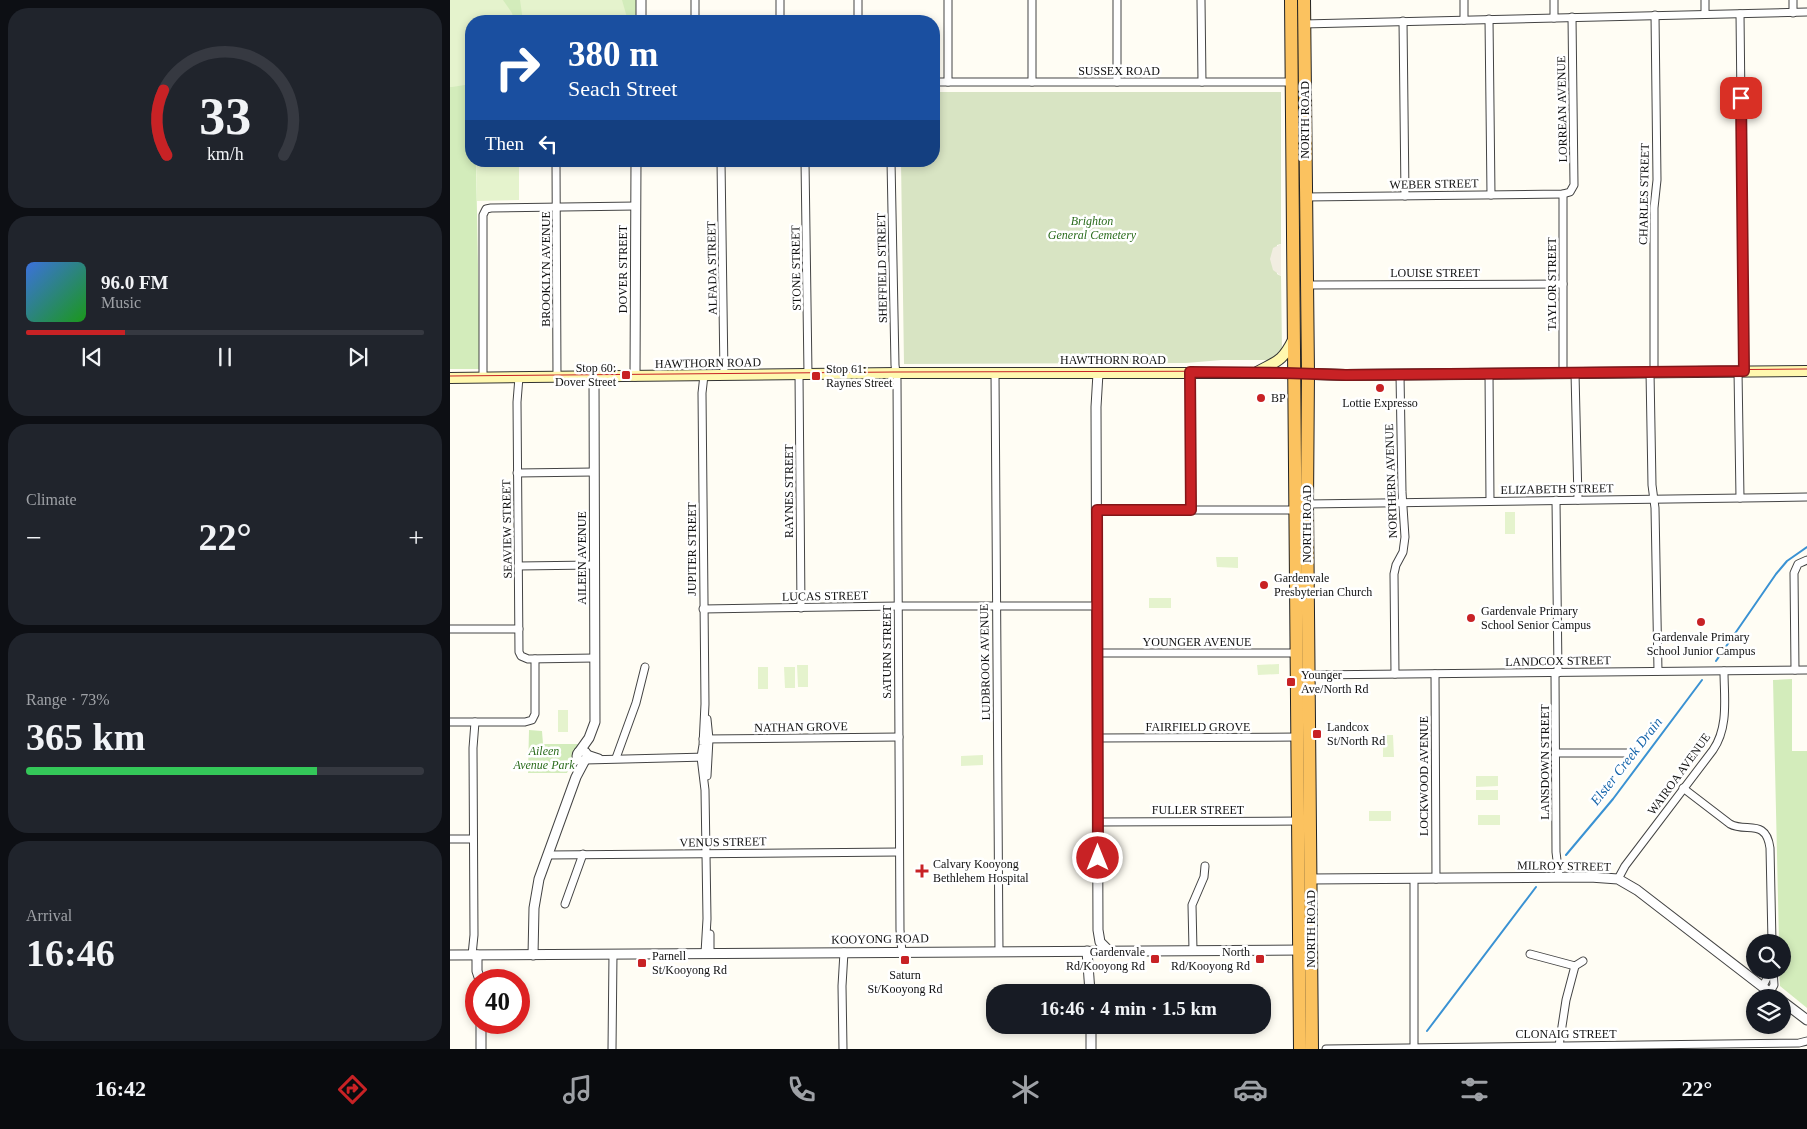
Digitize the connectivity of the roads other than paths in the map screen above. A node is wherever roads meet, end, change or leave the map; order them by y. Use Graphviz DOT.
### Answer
graph roads {
  1 [pos="641,0"];
  2 [pos="695,0"];
  3 [pos="780,0"];
  4 [pos="858,0"];
  5 [pos="948,0"];
  6 [pos="1032,0"];
  7 [pos="1117,0"];
  8 [pos="1202,0"];
  9 [pos="1291,0"];
  10 [pos="1304,0"];
  11 [pos="1464,0"];
  12 [pos="1554,0"];
  13 [pos="1705,0"];
  14 [pos="1793,0"];
  15 [pos="1807,12"];
  16 [pos="1793,13"];
  17 [pos="1705,14"];
  18 [pos="1740,14"];
  19 [pos="641,15"];
  20 [pos="695,15"];
  21 [pos="780,15"];
  22 [pos="858,15"];
  23 [pos="1655,15"];
  24 [pos="1572,17"];
  25 [pos="1554,18"];
  26 [pos="1489,19"];
  27 [pos="1464,20"];
  28 [pos="1403,21"];
  29 [pos="1298,24"];
  30 [pos="940,82"];
  31 [pos="948,82"];
  32 [pos="1032,82"];
  33 [pos="1117,82"];
  34 [pos="1202,82"];
  35 [pos="1298,82"];
  36 [pos="556,167"];
  37 [pos="636,167"];
  38 [pos="722,167"];
  39 [pos="805,167"];
  40 [pos="891,167"];
  41 [pos="1563,194"];
  42 [pos="1491,195"];
  43 [pos="1405,196"];
  44 [pos="1305,197"];
  45 [pos="636,206"];
  46 [pos="557,207"];
  47 [pos="1563,284"];
  48 [pos="1308,285"];
  49 [pos="1294,338"];
  50 [pos="1807,370"];
  51 [pos="1741,371"];
  52 [pos="1190,372"];
  53 [pos="1652,372"];
  54 [pos="896,373"];
  55 [pos="995,373"];
  56 [pos="1095,373"];
  57 [pos="1256,373"];
  58 [pos="1294,373"];
  59 [pos="1563,373"];
  60 [pos="1575,373"];
  61 [pos="804,374"];
  62 [pos="1308,374"];
  63 [pos="1400,374"];
  64 [pos="1489,374"];
  65 [pos="702,375"];
  66 [pos="724,375"];
  67 [pos="635,376"];
  68 [pos="516,377"];
  69 [pos="558,377"];
  70 [pos="594,377"];
  71 [pos="450,378"];
  72 [pos="483,378"];
  73 [pos="1308,413"];
  74 [pos="1294,414"];
  75 [pos="594,472"];
  76 [pos="517,473"];
  77 [pos="1807,497"];
  78 [pos="1740,498"];
  79 [pos="1653,499"];
  80 [pos="1556,500"];
  81 [pos="1578,500"];
  82 [pos="1490,501"];
  83 [pos="1403,502"];
  84 [pos="1302,507"];
  85 [pos="1097,510"];
  86 [pos="1191,510"];
  87 [pos="1807,560"];
  88 [pos="594,565"];
  89 [pos="518,566"];
  90 [pos="899,606"];
  91 [pos="996,606"];
  92 [pos="1097,606"];
  93 [pos="801,608"];
  94 [pos="703,609"];
  95 [pos="450,629"];
  96 [pos="519,629"];
  97 [pos="1097,653"];
  98 [pos="1297,653"];
  99 [pos="595,658"];
  100 [pos="535,659"];
  101 [pos="645,667"];
  102 [pos="1724,670"];
  103 [pos="1794,670"];
  104 [pos="1807,670"];
  105 [pos="1658,671"];
  106 [pos="1557,673"];
  107 [pos="1395,674"];
  108 [pos="1434,674"];
  109 [pos="1308,675"];
  110 [pos="450,722"];
  111 [pos="472,722"];
  112 [pos="899,737"];
  113 [pos="1298,737"];
  114 [pos="1098,738"];
  115 [pos="706,739"];
  116 [pos="1635,753"];
  117 [pos="1556,754"];
  118 [pos="583,756"];
  119 [pos="704,757"];
  120 [pos="616,758"];
  121 [pos="1304,779"];
  122 [pos="1683,788"];
  123 [pos="1299,821"];
  124 [pos="1098,822"];
  125 [pos="450,839"];
  126 [pos="473,839"];
  127 [pos="899,852"];
  128 [pos="583,854"];
  129 [pos="706,854"];
  130 [pos="548,855"];
  131 [pos="1205,866"];
  132 [pos="1556,878"];
  133 [pos="1414,879"];
  134 [pos="1436,879"];
  135 [pos="1618,879"];
  136 [pos="1310,880"];
  137 [pos="565,904"];
  138 [pos="1772,934"];
  139 [pos="1108,950"];
  140 [pos="1193,950"];
  141 [pos="1305,950"];
  142 [pos="1000,951"];
  143 [pos="1090,951"];
  144 [pos="841,952"];
  145 [pos="900,952"];
  146 [pos="708,953"];
  147 [pos="611,954"];
  148 [pos="1530,954"];
  149 [pos="450,955"];
  150 [pos="477,955"];
  151 [pos="533,955"];
  152 [pos="1583,961"];
  153 [pos="1575,966"];
  154 [pos="477,969"];
  155 [pos="1090,984"];
  156 [pos="1766,989"];
  157 [pos="1791,1008"];
  158 [pos="1807,1020"];
  159 [pos="481,1034"];
  160 [pos="1091,1034"];
  161 [pos="1807,1041"];
  162 [pos="1558,1046"];
  163 [pos="1777,1046"];
  164 [pos="1414,1047"];
  165 [pos="1580,1047"];
  166 [pos="1679,1047"];
  167 [pos="1511,1048"];
  168 [pos="481,1049"];
  169 [pos="612,1049"];
  170 [pos="843,1049"];
  171 [pos="1091,1049"];
  172 [pos="1300,1049"];
  173 [pos="1312,1049"];
  174 [pos="1326,1049"];
  1 -- 19 [label="street"];
  2 -- 20 [label="street"];
  3 -- 21 [label="street"];
  4 -- 22 [label="street"];
  5 -- 31 [label="street"];
  6 -- 32 [label="street"];
  7 -- 33 [label="street"];
  8 -- 34 [label="street"];
  9 -- 29 [label="highway, NORTH ROAD"];
  10 -- 29 [label="highway, NORTH ROAD"];
  11 -- 27 [label="street"];
  12 -- 25 [label="street"];
  13 -- 17 [label="street"];
  14 -- 16 [label="street"];
  15 -- 16 [label="street"];
  16 -- 18 [label="street"];
  17 -- 18 [label="street"];
  17 -- 23 [label="street"];
  18 -- 51 [label="street"];
  23 -- 24 [label="street"];
  23 -- 53 [label="street, CHARLES STREET"];
  24 -- 25 [label="street"];
  24 -- 41 [label="street, LORREAN AVENUE"];
  25 -- 26 [label="street"];
  26 -- 27 [label="street"];
  26 -- 42 [label="street"];
  27 -- 28 [label="street"];
  28 -- 29 [label="street"];
  28 -- 43 [label="street"];
  29 -- 35 [label="highway, NORTH ROAD"];
  30 -- 31 [label="street, SUSSEX ROAD"];
  31 -- 32 [label="street, SUSSEX ROAD"];
  32 -- 33 [label="street, SUSSEX ROAD"];
  33 -- 34 [label="street, SUSSEX ROAD"];
  34 -- 35 [label="street, SUSSEX ROAD"];
  35 -- 44 [label="highway, NORTH ROAD"];
  35 -- 49 [label="highway, NORTH ROAD"];
  36 -- 46 [label="street, BROOKLYN AVENUE"];
  37 -- 45 [label="street, DOVER STREET"];
  38 -- 66 [label="street, ALFADA STREET"];
  39 -- 61 [label="street, STONE STREET"];
  40 -- 54 [label="street, SHEFFIELD STREET"];
  41 -- 42 [label="street, WEBER STREET"];
  41 -- 47 [label="street, TAYLOR STREET"];
  42 -- 43 [label="street, WEBER STREET"];
  43 -- 44 [label="street, WEBER STREET"];
  44 -- 48 [label="highway, NORTH ROAD"];
  45 -- 46 [label="street"];
  45 -- 67 [label="street, DOVER STREET"];
  46 -- 69 [label="street, BROOKLYN AVENUE"];
  46 -- 72 [label="street"];
  47 -- 48 [label="street, LOUISE STREET"];
  47 -- 59 [label="street, TAYLOR STREET"];
  48 -- 62 [label="highway, NORTH ROAD"];
  49 -- 57 [label="main road"];
  49 -- 58 [label="highway, NORTH ROAD"];
  50 -- 51 [label="main road, HAWTHORN ROAD"];
  51 -- 53 [label="main road, HAWTHORN ROAD"];
  51 -- 78 [label="street"];
  52 -- 56 [label="main road, HAWTHORN ROAD"];
  52 -- 57 [label="main road, HAWTHORN ROAD"];
  52 -- 86 [label="street"];
  53 -- 60 [label="main road, HAWTHORN ROAD"];
  53 -- 79 [label="street, CHARLES STREET"];
  54 -- 55 [label="main road, HAWTHORN ROAD"];
  54 -- 61 [label="main road, HAWTHORN ROAD"];
  54 -- 90 [label="street, SATURN STREET"];
  55 -- 56 [label="main road, HAWTHORN ROAD"];
  55 -- 91 [label="street, LUDBROOK AVENUE"];
  56 -- 85 [label="street"];
  57 -- 58 [label="main road, HAWTHORN ROAD"];
  58 -- 62 [label="main road, HAWTHORN ROAD"];
  58 -- 74 [label="highway, NORTH ROAD"];
  59 -- 60 [label="main road, HAWTHORN ROAD"];
  59 -- 64 [label="main road, HAWTHORN ROAD"];
  60 -- 81 [label="street"];
  61 -- 66 [label="main road, HAWTHORN ROAD"];
  61 -- 93 [label="street, RAYNES STREET"];
  62 -- 63 [label="main road, HAWTHORN ROAD"];
  62 -- 73 [label="highway, NORTH ROAD"];
  63 -- 64 [label="main road, HAWTHORN ROAD"];
  63 -- 83 [label="street, NORTHERN AVENUE"];
  64 -- 82 [label="street"];
  65 -- 66 [label="main road, HAWTHORN ROAD"];
  65 -- 67 [label="main road, HAWTHORN ROAD"];
  65 -- 94 [label="street, JUPITER STREET"];
  67 -- 70 [label="main road, HAWTHORN ROAD"];
  68 -- 69 [label="main road, HAWTHORN ROAD"];
  68 -- 72 [label="main road, HAWTHORN ROAD"];
  68 -- 76 [label="street, SEAVIEW STREET"];
  69 -- 70 [label="main road, HAWTHORN ROAD"];
  70 -- 75 [label="street, AILEEN AVENUE"];
  71 -- 72 [label="main road, HAWTHORN ROAD"];
  73 -- 74 [label="highway"];
  73 -- 84 [label="highway, NORTH ROAD"];
  74 -- 84 [label="highway, NORTH ROAD"];
  75 -- 76 [label="street"];
  75 -- 88 [label="street, AILEEN AVENUE"];
  76 -- 89 [label="street, SEAVIEW STREET"];
  77 -- 78 [label="street, ELIZABETH STREET"];
  78 -- 79 [label="street, ELIZABETH STREET"];
  79 -- 81 [label="street, ELIZABETH STREET"];
  79 -- 105 [label="street, CHARLES STREET"];
  80 -- 81 [label="street, ELIZABETH STREET"];
  80 -- 82 [label="street, ELIZABETH STREET"];
  80 -- 106 [label="street, LANSDOWN STREET"];
  82 -- 83 [label="street, ELIZABETH STREET"];
  83 -- 84 [label="street, ELIZABETH STREET"];
  83 -- 107 [label="street, NORTHERN AVENUE"];
  84 -- 86 [label="street, ELIZABETH STREET"];
  84 -- 98 [label="highway, NORTH ROAD"];
  84 -- 109 [label="highway, NORTH ROAD"];
  85 -- 86 [label="street, ELIZABETH STREET"];
  85 -- 92 [label="street"];
  87 -- 103 [label="street"];
  88 -- 89 [label="street"];
  88 -- 99 [label="street, AILEEN AVENUE"];
  89 -- 96 [label="street, SEAVIEW STREET"];
  90 -- 91 [label="street, LUCAS STREET"];
  90 -- 93 [label="street, LUCAS STREET"];
  90 -- 112 [label="street, SATURN STREET"];
  91 -- 92 [label="street, LUCAS STREET"];
  91 -- 142 [label="street, LUDBROOK AVENUE"];
  92 -- 97 [label="street"];
  93 -- 94 [label="street, LUCAS STREET"];
  94 -- 115 [label="street, JUPITER STREET"];
  95 -- 96 [label="street"];
  96 -- 100 [label="street, SEAVIEW STREET"];
  97 -- 98 [label="street, YOUNGER AVENUE"];
  97 -- 114 [label="street"];
  98 -- 113 [label="highway, NORTH ROAD"];
  99 -- 100 [label="street"];
  99 -- 118 [label="street, AILEEN AVENUE"];
  100 -- 111 [label="street"];
  101 -- 120 [label="street"];
  102 -- 103 [label="street, LANDCOX STREET"];
  102 -- 105 [label="street, LANDCOX STREET"];
  102 -- 122 [label="street, WAIROA AVENUE"];
  103 -- 104 [label="street, LANDCOX STREET"];
  105 -- 106 [label="street, LANDCOX STREET"];
  106 -- 108 [label="street, LANDCOX STREET"];
  106 -- 117 [label="street, LANSDOWN STREET"];
  107 -- 108 [label="street, LANDCOX STREET"];
  107 -- 109 [label="street, LANDCOX STREET"];
  108 -- 134 [label="street, LOCKWOOD AVENUE"];
  109 -- 121 [label="highway, NORTH ROAD"];
  110 -- 111 [label="street"];
  111 -- 126 [label="street"];
  112 -- 115 [label="street, NATHAN GROVE"];
  112 -- 127 [label="street, SATURN STREET"];
  113 -- 114 [label="street, FAIRFIELD GROVE"];
  113 -- 121 [label="highway, NORTH ROAD"];
  114 -- 124 [label="street"];
  115 -- 119 [label="street, JUPITER STREET"];
  116 -- 117 [label="street"];
  117 -- 132 [label="street, LANSDOWN STREET"];
  118 -- 120 [label="street"];
  118 -- 130 [label="street, AILEEN AVENUE"];
  119 -- 120 [label="street"];
  119 -- 129 [label="street, JUPITER STREET"];
  121 -- 123 [label="highway, NORTH ROAD"];
  121 -- 136 [label="highway, NORTH ROAD"];
  122 -- 135 [label="street, WAIROA AVENUE"];
  122 -- 138 [label="street"];
  123 -- 124 [label="street, FULLER STREET"];
  123 -- 141 [label="highway, NORTH ROAD"];
  124 -- 139 [label="street"];
  125 -- 126 [label="street"];
  126 -- 150 [label="street"];
  127 -- 129 [label="street, VENUS STREET"];
  127 -- 145 [label="street, SATURN STREET"];
  128 -- 129 [label="street, VENUS STREET"];
  128 -- 130 [label="street, VENUS STREET"];
  128 -- 137 [label="street"];
  129 -- 146 [label="street, JUPITER STREET"];
  130 -- 151 [label="street, AILEEN AVENUE"];
  131 -- 140 [label="street"];
  132 -- 134 [label="street, MILROY STREET"];
  132 -- 135 [label="street, MILROY STREET"];
  133 -- 134 [label="street, MILROY STREET"];
  133 -- 136 [label="street, MILROY STREET"];
  133 -- 164 [label="street"];
  135 -- 156 [label="street, MILROY STREET"];
  136 -- 141 [label="highway, NORTH ROAD"];
  139 -- 140 [label="street, KOOYONG ROAD"];
  139 -- 143 [label="street, KOOYONG ROAD"];
  140 -- 141 [label="street, KOOYONG ROAD"];
  141 -- 172 [label="highway, NORTH ROAD"];
  141 -- 173 [label="highway, NORTH ROAD"];
  142 -- 143 [label="street, KOOYONG ROAD"];
  142 -- 145 [label="street, KOOYONG ROAD"];
  143 -- 155 [label="street"];
  144 -- 145 [label="street, KOOYONG ROAD"];
  144 -- 146 [label="street, KOOYONG ROAD"];
  144 -- 170 [label="street"];
  146 -- 147 [label="street, KOOYONG ROAD"];
  147 -- 151 [label="street, KOOYONG ROAD"];
  147 -- 169 [label="street"];
  148 -- 153 [label="street"];
  149 -- 150 [label="street, KOOYONG ROAD"];
  150 -- 151 [label="street, KOOYONG ROAD"];
  150 -- 154 [label="street"];
  152 -- 153 [label="street"];
  153 -- 162 [label="street"];
  157 -- 158 [label="street"];
  159 -- 168 [label="street"];
  160 -- 171 [label="street"];
  161 -- 163 [label="street, CLONAIG STREET"];
  162 -- 165 [label="street, CLONAIG STREET"];
  162 -- 167 [label="street, CLONAIG STREET"];
  163 -- 166 [label="street, CLONAIG STREET"];
  164 -- 167 [label="street, CLONAIG STREET"];
  164 -- 174 [label="street, CLONAIG STREET"];
  165 -- 166 [label="street, CLONAIG STREET"];
}
